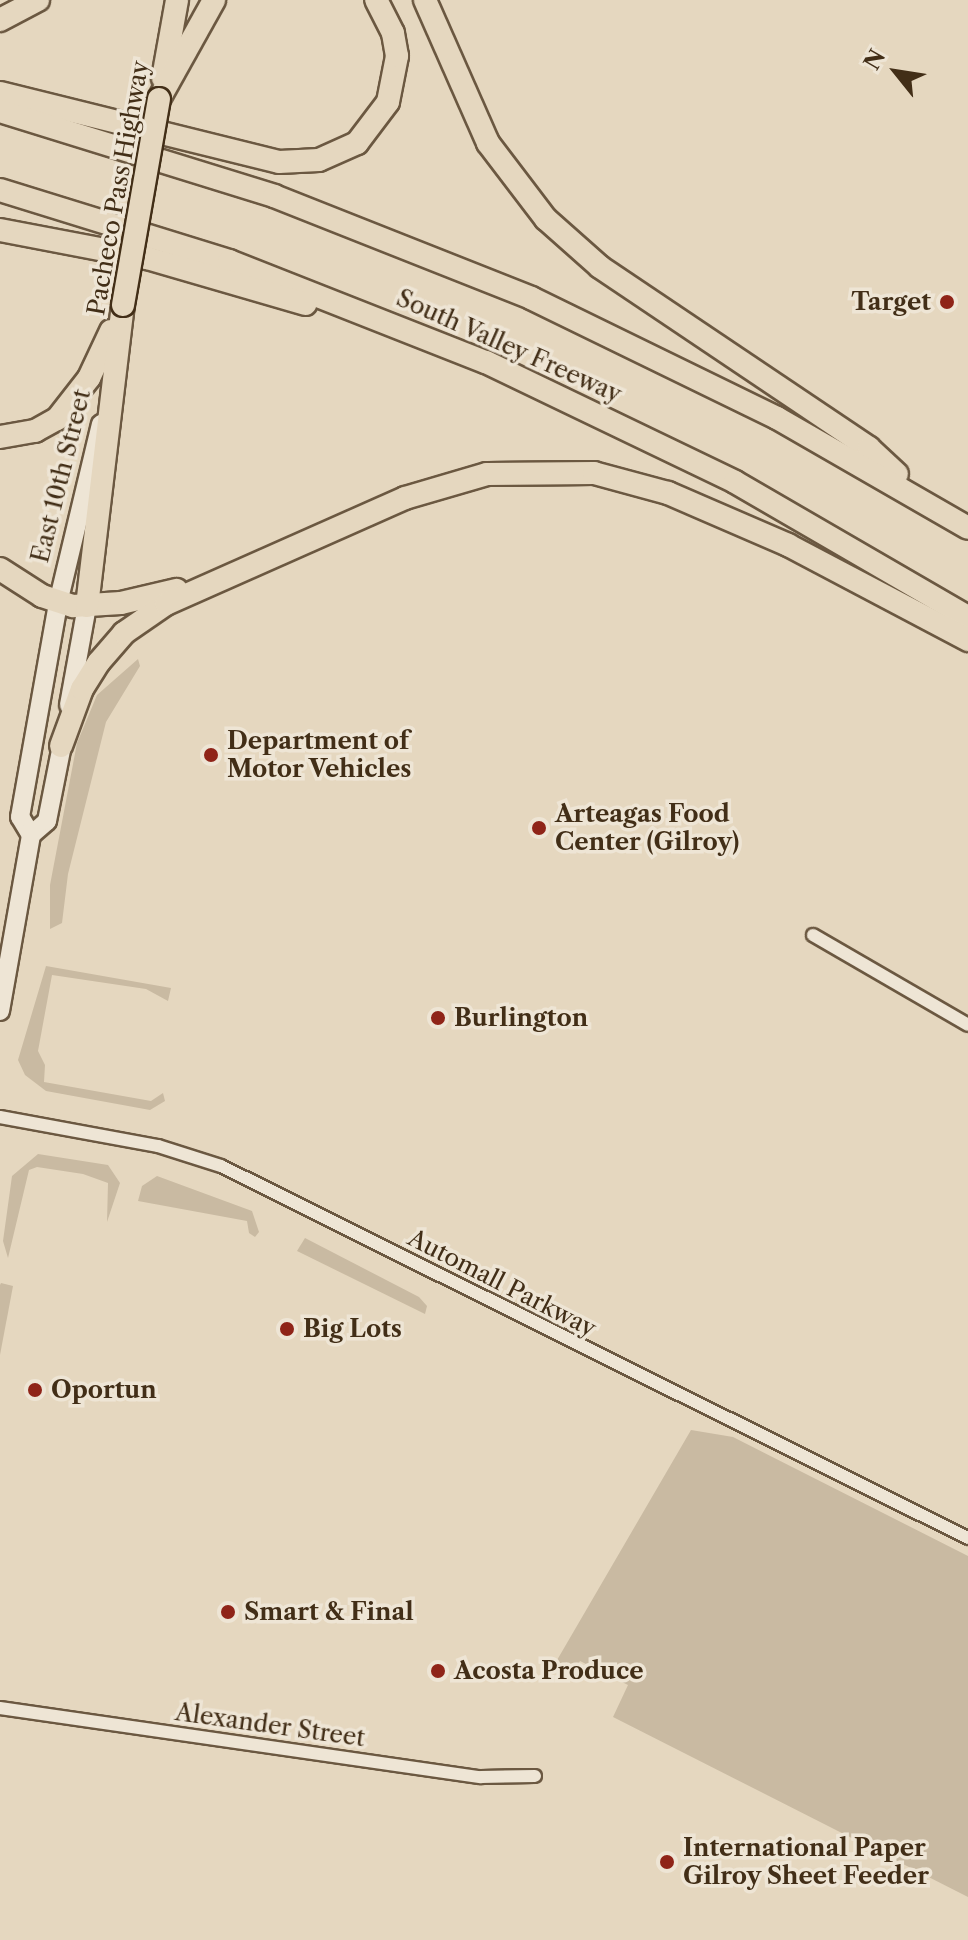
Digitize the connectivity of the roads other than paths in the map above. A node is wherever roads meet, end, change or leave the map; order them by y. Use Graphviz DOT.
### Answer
graph roads {
  1 [pos="38,0"];
  2 [pos="177,0"];
  3 [pos="214,0"];
  4 [pos="376,0"];
  5 [pos="425,0"];
  6 [pos="0,20"];
  7 [pos="0,93"];
  8 [pos="159,99"];
  9 [pos="0,111"];
  10 [pos="0,190"];
  11 [pos="0,230"];
  12 [pos="123,305"];
  13 [pos="486,362"];
  14 [pos="110,385"];
  15 [pos="0,437"];
  16 [pos="923,500"];
  17 [pos="968,528"];
  18 [pos="0,569"];
  19 [pos="222,575"];
  20 [pos="58,603"];
  21 [pos="87,606"];
  22 [pos="968,617"];
  23 [pos="968,640"];
  24 [pos="61,746"];
  25 [pos="31,835"];
  26 [pos="813,935"];
  27 [pos="0,1011"];
  28 [pos="968,1025"];
  29 [pos="0,1117"];
  30 [pos="968,1538"];
  31 [pos="0,1708"];
  32 [pos="535,1776"];
  1 -- 6 [label="highway"];
  2 -- 8 [label="highway, Pacheco Pass Highway"];
  3 -- 8 [label="highway"];
  4 -- 7 [label="highway"];
  5 -- 16 [label="highway"];
  8 -- 12 [label="highway, Pacheco Pass Highway, bridge"];
  9 -- 16 [label="highway, South Valley Freeway"];
  10 -- 13 [label="highway, South Valley Freeway"];
  11 -- 13 [label="highway"];
  12 -- 14 [label="highway, Pacheco Pass Highway"];
  12 -- 15 [label="highway"];
  13 -- 22 [label="highway, South Valley Freeway"];
  14 -- 20 [label="main road, East 10th Street"];
  14 -- 21 [label="highway, East 10th Street"];
  16 -- 17 [label="highway, South Valley Freeway"];
  18 -- 20 [label="highway"];
  19 -- 21 [label="highway"];
  19 -- 23 [label="highway"];
  19 -- 24 [label="highway"];
  20 -- 21 [label="highway"];
  20 -- 25 [label="main road, East 10th Street"];
  21 -- 24 [label="main road, East 10th Street"];
  24 -- 25 [label="main road, East 10th Street"];
  25 -- 27 [label="main road, East 10th Street"];
  26 -- 28 [label="street"];
  29 -- 30 [label="street, Automall Parkway"];
  31 -- 32 [label="street, Alexander Street"];
}
